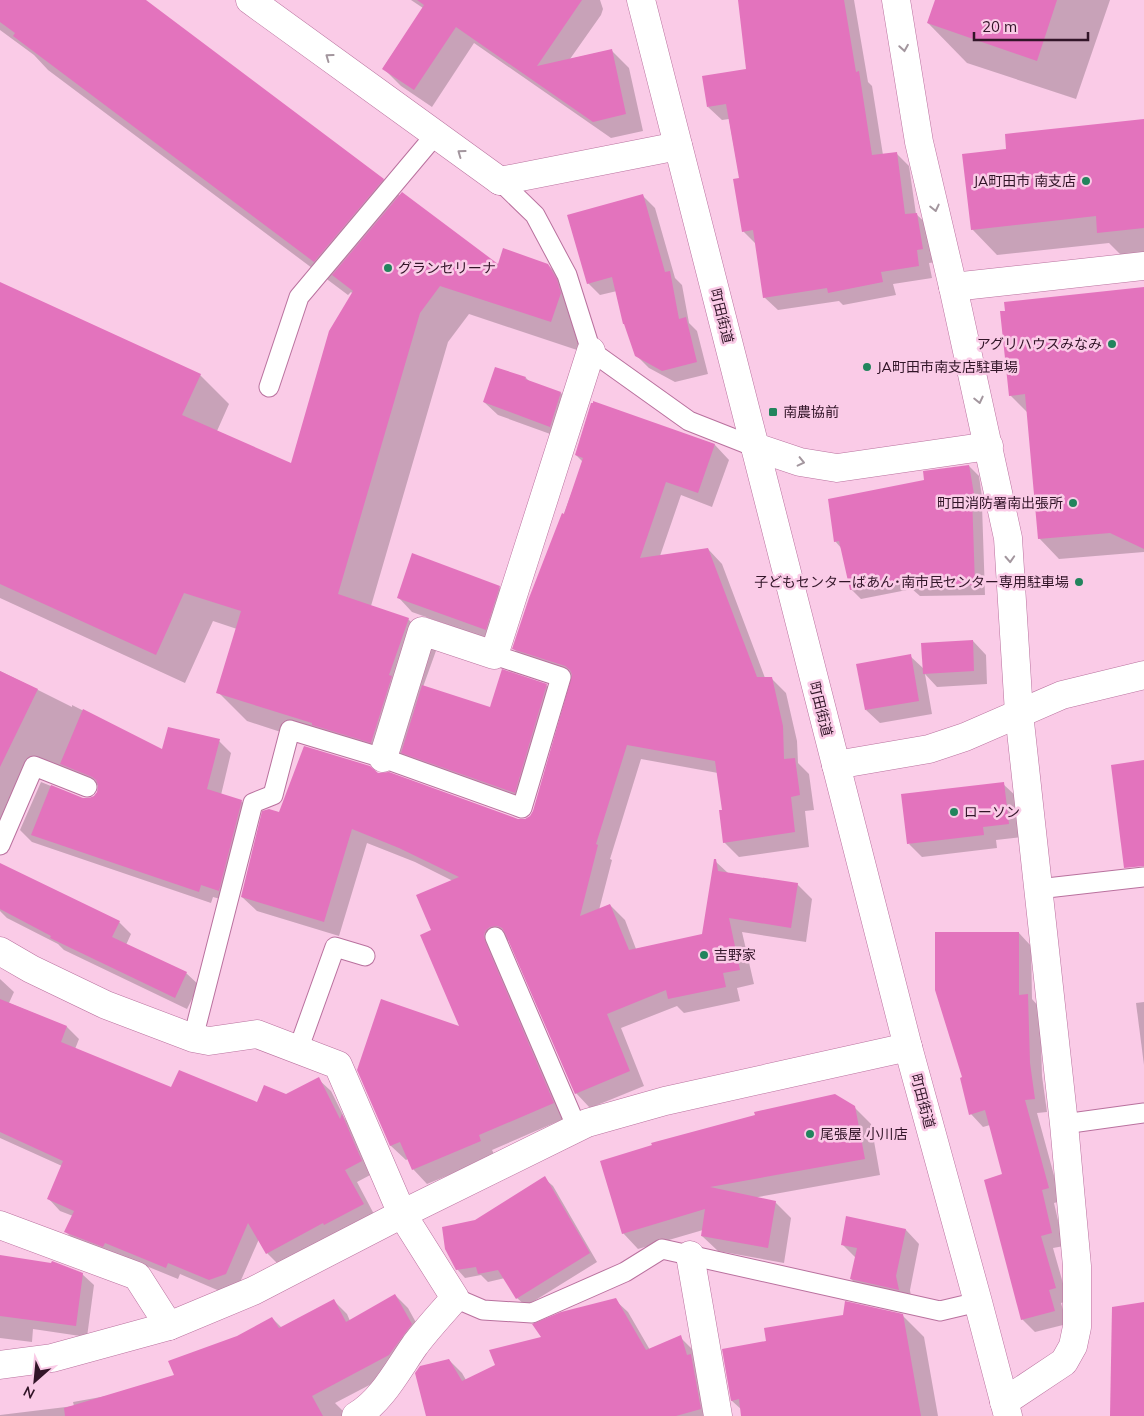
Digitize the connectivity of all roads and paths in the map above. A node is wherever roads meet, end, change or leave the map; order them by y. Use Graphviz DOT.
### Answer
graph roads {
  1 [pos="250,0"];
  2 [pos="641,0"];
  3 [pos="896,0"];
  4 [pos="436,134"];
  5 [pos="678,146"];
  6 [pos="500,181"];
  7 [pos="1144,266"];
  8 [pos="953,287"];
  9 [pos="591,351"];
  10 [pos="269,387"];
  11 [pos="989,446"];
  12 [pos="755,447"];
  13 [pos="494,655"];
  14 [pos="1144,675"];
  15 [pos="1019,713"];
  16 [pos="383,758"];
  17 [pos="836,765"];
  18 [pos="87,787"];
  19 [pos="0,844"];
  20 [pos="1144,877"];
  21 [pos="1038,889"];
  22 [pos="495,937"];
  23 [pos="0,951"];
  24 [pos="365,956"];
  25 [pos="193,1038"];
  26 [pos="908,1047"];
  27 [pos="298,1050"];
  28 [pos="1144,1113"];
  29 [pos="1064,1124"];
  30 [pos="577,1128"];
  31 [pos="402,1214"];
  32 [pos="0,1225"];
  33 [pos="690,1255"];
  34 [pos="455,1298"];
  35 [pos="978,1302"];
  36 [pos="169,1326"];
  37 [pos="0,1365"];
  38 [pos="1006,1409"];
  39 [pos="356,1416"];
  40 [pos="718,1416"];
  4 -- 1 [label="street, one-way"];
  2 -- 5 [label="street, 町田街道"];
  3 -- 8 [label="street, one-way"];
  6 -- 4 [label="street, one-way"];
  4 -- 10 [label="lane"];
  5 -- 6 [label="street"];
  5 -- 12 [label="street, 町田街道"];
  6 -- 9 [label="lane"];
  7 -- 8 [label="street"];
  8 -- 11 [label="street, one-way"];
  9 -- 12 [label="lane"];
  9 -- 13 [label="street"];
  12 -- 11 [label="street, one-way"];
  11 -- 15 [label="street, one-way"];
  12 -- 17 [label="street, 町田街道"];
  13 -- 16 [label="street"];
  13 -- 16 [label="lane"];
  14 -- 15 [label="street"];
  15 -- 17 [label="street"];
  15 -- 21 [label="street"];
  16 -- 25 [label="lane"];
  17 -- 26 [label="street, 町田街道"];
  18 -- 19 [label="lane"];
  20 -- 21 [label="lane"];
  21 -- 29 [label="street"];
  22 -- 30 [label="lane"];
  23 -- 25 [label="street"];
  24 -- 27 [label="lane"];
  25 -- 27 [label="street"];
  26 -- 30 [label="street"];
  26 -- 35 [label="street, 町田街道"];
  27 -- 31 [label="street"];
  28 -- 29 [label="lane"];
  29 -- 38 [label="street"];
  30 -- 31 [label="street"];
  31 -- 34 [label="street"];
  31 -- 36 [label="street"];
  32 -- 36 [label="street"];
  33 -- 34 [label="lane"];
  33 -- 35 [label="lane"];
  33 -- 40 [label="street"];
  34 -- 39 [label="street"];
  35 -- 38 [label="street, 町田街道"];
  36 -- 37 [label="street"];
}
